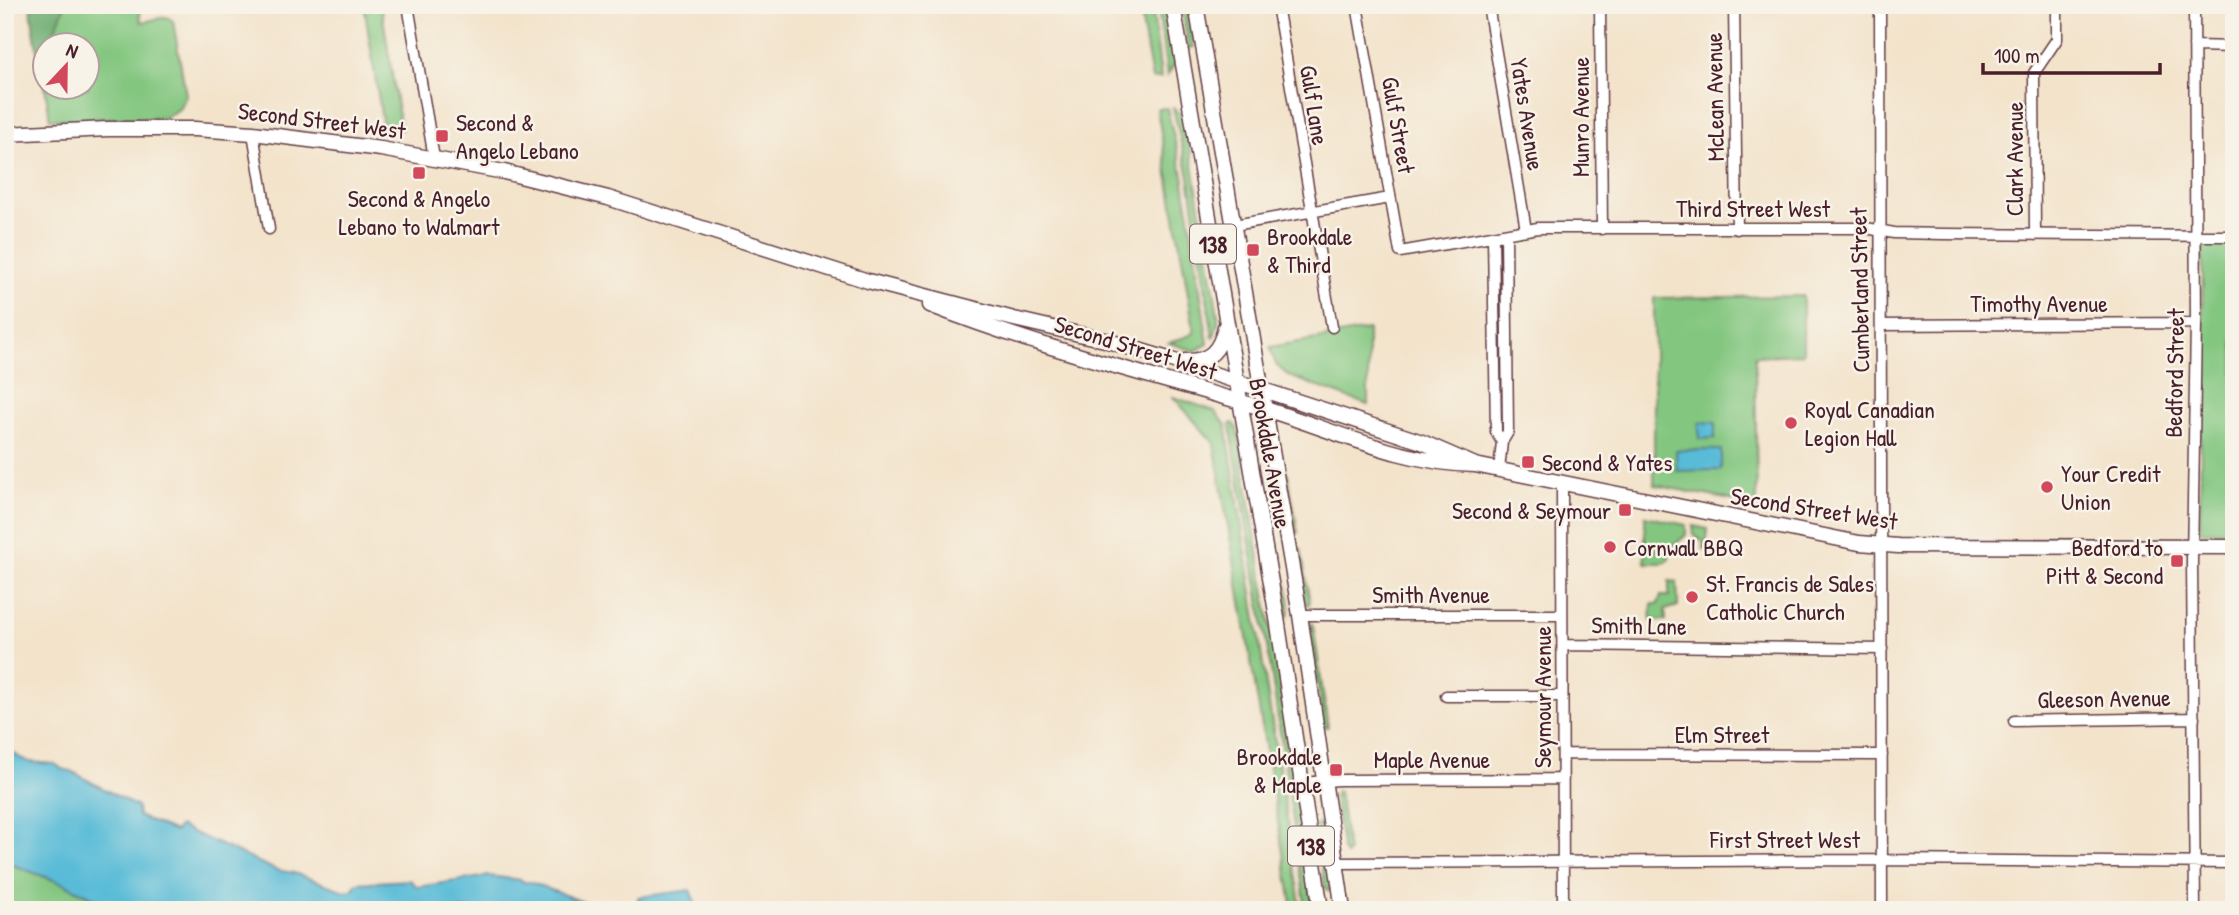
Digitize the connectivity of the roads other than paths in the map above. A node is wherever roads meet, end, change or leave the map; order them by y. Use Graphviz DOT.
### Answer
graph roads {
  1 [pos="408,5"];
  2 [pos="1173,5"];
  3 [pos="1196,5"];
  4 [pos="1277,5"];
  5 [pos="1357,5"];
  6 [pos="1489,5"];
  7 [pos="1600,5"];
  8 [pos="1734,5"];
  9 [pos="1880,5"];
  10 [pos="2057,5"];
  11 [pos="2194,5"];
  12 [pos="2194,46"];
  13 [pos="2234,47"];
  14 [pos="1209,85"];
  15 [pos="1187,91"];
  16 [pos="253,133"];
  17 [pos="5,134"];
  18 [pos="434,158"];
  19 [pos="1390,198"];
  20 [pos="1311,212"];
  21 [pos="1234,225"];
  22 [pos="269,229"];
  23 [pos="1602,229"];
  24 [pos="1737,229"];
  25 [pos="1526,230"];
  26 [pos="1879,231"];
  27 [pos="1506,234"];
  28 [pos="2035,235"];
  29 [pos="1493,236"];
  30 [pos="2194,236"];
  31 [pos="2234,236"];
  32 [pos="1400,253"];
  33 [pos="867,281"];
  34 [pos="1494,291"];
  35 [pos="1507,291"];
  36 [pos="1226,323"];
  37 [pos="2196,323"];
  38 [pos="1881,325"];
  39 [pos="1332,327"];
  40 [pos="1168,359"];
  41 [pos="1495,366"];
  42 [pos="1507,366"];
  43 [pos="1236,380"];
  44 [pos="1262,389"];
  45 [pos="1240,402"];
  46 [pos="1265,409"];
  47 [pos="1502,442"];
  48 [pos="1475,465"];
  49 [pos="1499,470"];
  50 [pos="1562,484"];
  51 [pos="1881,545"];
  52 [pos="2193,547"];
  53 [pos="2234,547"];
  54 [pos="1300,615"];
  55 [pos="1562,615"];
  56 [pos="1563,645"];
  57 [pos="1882,649"];
  58 [pos="1562,695"];
  59 [pos="1446,696"];
  60 [pos="2194,718"];
  61 [pos="2014,721"];
  62 [pos="1563,754"];
  63 [pos="1882,755"];
  64 [pos="1563,779"];
  65 [pos="1325,781"];
  66 [pos="1302,783"];
  67 [pos="1882,860"];
  68 [pos="1563,861"];
  69 [pos="2195,862"];
  70 [pos="1336,863"];
  71 [pos="2234,863"];
  72 [pos="1321,910"];
  73 [pos="1343,910"];
  74 [pos="1563,910"];
  75 [pos="1882,910"];
  76 [pos="2195,910"];
  1 -- 18 [label="street"];
  2 -- 15 [label="main road, Brookdale Avenue"];
  3 -- 14 [label="main road, Brookdale Avenue"];
  4 -- 20 [label="street, Gulf Lane"];
  5 -- 19 [label="street, Gulf Street"];
  6 -- 25 [label="street, Yates Avenue"];
  7 -- 23 [label="street, Munro Avenue"];
  8 -- 24 [label="street, McLean Avenue"];
  9 -- 26 [label="street, Cumberland Street"];
  10 -- 28 [label="street, Clark Avenue"];
  11 -- 12 [label="street, Bedford Street"];
  12 -- 13 [label="street"];
  12 -- 30 [label="street, Bedford Street"];
  14 -- 15 [label="main road"];
  14 -- 21 [label="main road, Brookdale Avenue"];
  15 -- 36 [label="main road, Brookdale Avenue / 138"];
  16 -- 17 [label="main road, Second Street West"];
  16 -- 18 [label="main road, Second Street West"];
  16 -- 22 [label="street"];
  18 -- 33 [label="main road, Second Street West"];
  19 -- 20 [label="street"];
  19 -- 32 [label="street, Gulf Street"];
  20 -- 21 [label="street"];
  20 -- 39 [label="street, Gulf Lane"];
  21 -- 44 [label="main road, Brookdale Avenue / 138"];
  23 -- 24 [label="street, Third Street West"];
  23 -- 25 [label="street, Third Street West"];
  24 -- 26 [label="street, Third Street West"];
  25 -- 27 [label="street, Third Street West"];
  26 -- 28 [label="street, Third Street West"];
  26 -- 38 [label="street, Cumberland Street"];
  27 -- 29 [label="street, Third Street West"];
  27 -- 35 [label="street"];
  28 -- 30 [label="street, Third Street West"];
  29 -- 32 [label="street, Third Street West"];
  29 -- 34 [label="street"];
  30 -- 31 [label="street, Third Street West"];
  30 -- 37 [label="street, Bedford Street"];
  33 -- 40 [label="main road, Second Street West"];
  33 -- 45 [label="main road, Second Street West"];
  34 -- 35 [label="street"];
  34 -- 41 [label="street"];
  35 -- 42 [label="street"];
  36 -- 40 [label="main road"];
  36 -- 43 [label="main road, Brookdale Avenue / 138"];
  37 -- 38 [label="street, Timothy Avenue"];
  37 -- 52 [label="street, Bedford Street"];
  38 -- 51 [label="street, Cumberland Street"];
  40 -- 43 [label="main road, Second Street West"];
  41 -- 42 [label="street"];
  41 -- 47 [label="street"];
  42 -- 47 [label="street"];
  43 -- 44 [label="main road, Second Street West"];
  43 -- 45 [label="main road, Brookdale Avenue"];
  44 -- 46 [label="main road, Brookdale Avenue"];
  44 -- 48 [label="main road, Second Street West"];
  45 -- 46 [label="main road, Second Street West"];
  45 -- 66 [label="main road, Brookdale Avenue / 138"];
  46 -- 48 [label="main road, Second Street West"];
  46 -- 54 [label="main road, Brookdale Avenue / 138"];
  47 -- 49 [label="street"];
  48 -- 49 [label="main road, Second Street West"];
  49 -- 50 [label="main road, Second Street West"];
  50 -- 51 [label="main road, Second Street West"];
  50 -- 55 [label="street, Seymour Avenue"];
  51 -- 52 [label="main road, Second Street West"];
  51 -- 57 [label="street, Cumberland Street"];
  52 -- 53 [label="main road, Second Street West"];
  52 -- 60 [label="street, Bedford Street"];
  54 -- 55 [label="street, Smith Avenue"];
  54 -- 65 [label="main road, Brookdale Avenue / 138"];
  55 -- 56 [label="street, Seymour Avenue"];
  56 -- 57 [label="street, Smith Lane"];
  56 -- 58 [label="street, Seymour Avenue"];
  57 -- 63 [label="street, Cumberland Street"];
  58 -- 59 [label="street"];
  58 -- 62 [label="street, Seymour Avenue"];
  60 -- 61 [label="street, Gleeson Avenue"];
  60 -- 69 [label="street, Bedford Street"];
  62 -- 63 [label="street, Elm Street"];
  62 -- 64 [label="street, Seymour Avenue"];
  63 -- 67 [label="street, Cumberland Street"];
  64 -- 65 [label="street, Maple Avenue"];
  64 -- 68 [label="street, Seymour Avenue"];
  65 -- 66 [label="street, Maple Avenue"];
  65 -- 70 [label="main road, Brookdale Avenue / 138"];
  66 -- 72 [label="main road, Brookdale Avenue / 138"];
  67 -- 68 [label="street, First Street West"];
  67 -- 69 [label="street, First Street West"];
  67 -- 75 [label="street, Cumberland Street"];
  68 -- 70 [label="street, First Street West"];
  68 -- 74 [label="street, Seymour Avenue"];
  69 -- 71 [label="street, First Street West"];
  69 -- 76 [label="street, Bedford Street"];
  70 -- 73 [label="main road, Brookdale Avenue / 138"];
}
